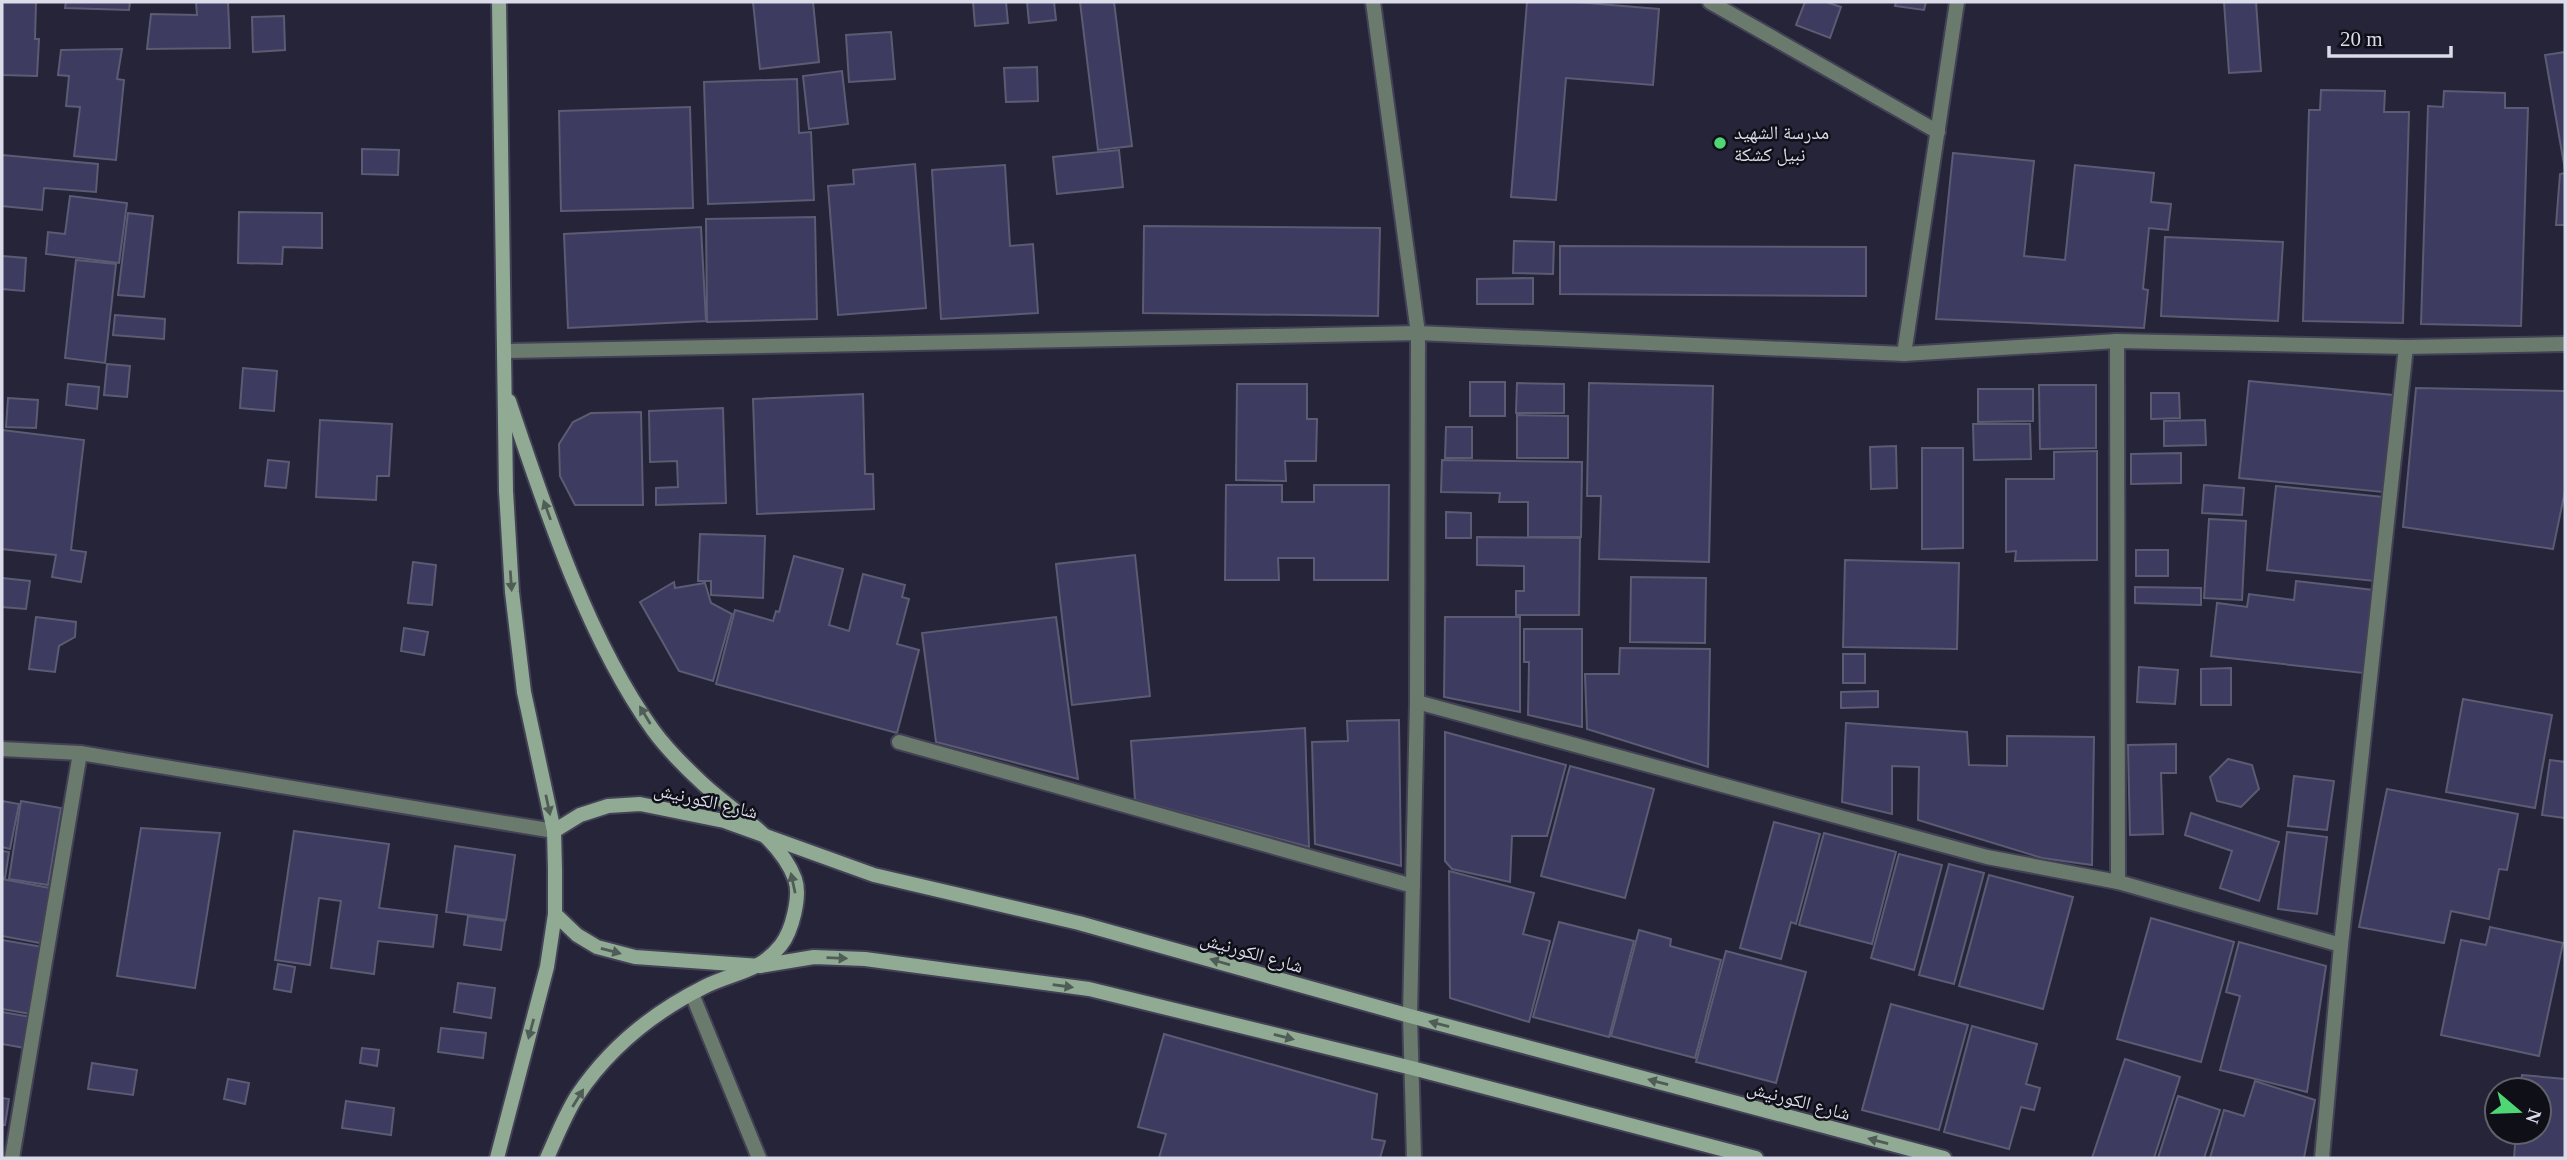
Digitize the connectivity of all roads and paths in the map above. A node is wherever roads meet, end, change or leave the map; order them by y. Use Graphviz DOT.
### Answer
graph roads {
  1 [pos="499,2"];
  2 [pos="1373,2"];
  3 [pos="1710,2"];
  4 [pos="1957,2"];
  5 [pos="1938,132"];
  6 [pos="1418,333"];
  7 [pos="2117,341"];
  8 [pos="2565,344"];
  9 [pos="2406,347"];
  10 [pos="504,351"];
  11 [pos="1903,354"];
  12 [pos="505,390"];
  13 [pos="1417,702"];
  14 [pos="899,742"];
  15 [pos="2,749"];
  16 [pos="80,753"];
  17 [pos="554,831"];
  18 [pos="762,833"];
  19 [pos="2118,882"];
  20 [pos="1413,886"];
  21 [pos="555,914"];
  22 [pos="2342,945"];
  23 [pos="760,966"];
  24 [pos="692,993"];
  25 [pos="1410,1016"];
  26 [pos="1412,1068"];
  27 [pos="12,1158"];
  28 [pos="497,1158"];
  29 [pos="547,1158"];
  30 [pos="759,1158"];
  31 [pos="1414,1158"];
  32 [pos="1756,1158"];
  33 [pos="1944,1158"];
  34 [pos="2322,1158"];
  1 -- 10 [label="main road"];
  2 -- 6 [label="street"];
  3 -- 5 [label="street"];
  4 -- 5 [label="street"];
  5 -- 11 [label="street"];
  6 -- 10 [label="street"];
  6 -- 11 [label="street"];
  6 -- 13 [label="street"];
  7 -- 9 [label="street"];
  7 -- 11 [label="street"];
  7 -- 19 [label="street"];
  8 -- 9 [label="street"];
  9 -- 22 [label="street"];
  10 -- 12 [label="main road"];
  12 -- 17 [label="main road, one-way"];
  18 -- 12 [label="main road, one-way"];
  13 -- 19 [label="street"];
  13 -- 20 [label="street"];
  14 -- 20 [label="street"];
  15 -- 16 [label="street"];
  16 -- 17 [label="street"];
  16 -- 27 [label="street"];
  17 -- 18 [label="main road, شارع الكورنيش"];
  17 -- 21 [label="main road"];
  23 -- 18 [label="main road, one-way"];
  25 -- 18 [label="main road, شارع الكورنيش, one-way"];
  19 -- 22 [label="street"];
  20 -- 25 [label="street"];
  21 -- 23 [label="main road, one-way"];
  21 -- 28 [label="main road, one-way"];
  22 -- 34 [label="street"];
  23 -- 24 [label="main road"];
  23 -- 26 [label="main road, one-way"];
  29 -- 24 [label="main road, one-way"];
  24 -- 30 [label="street"];
  25 -- 26 [label="street"];
  33 -- 25 [label="main road, شارع الكورنيش, one-way"];
  26 -- 31 [label="street"];
  26 -- 32 [label="main road"];
}
